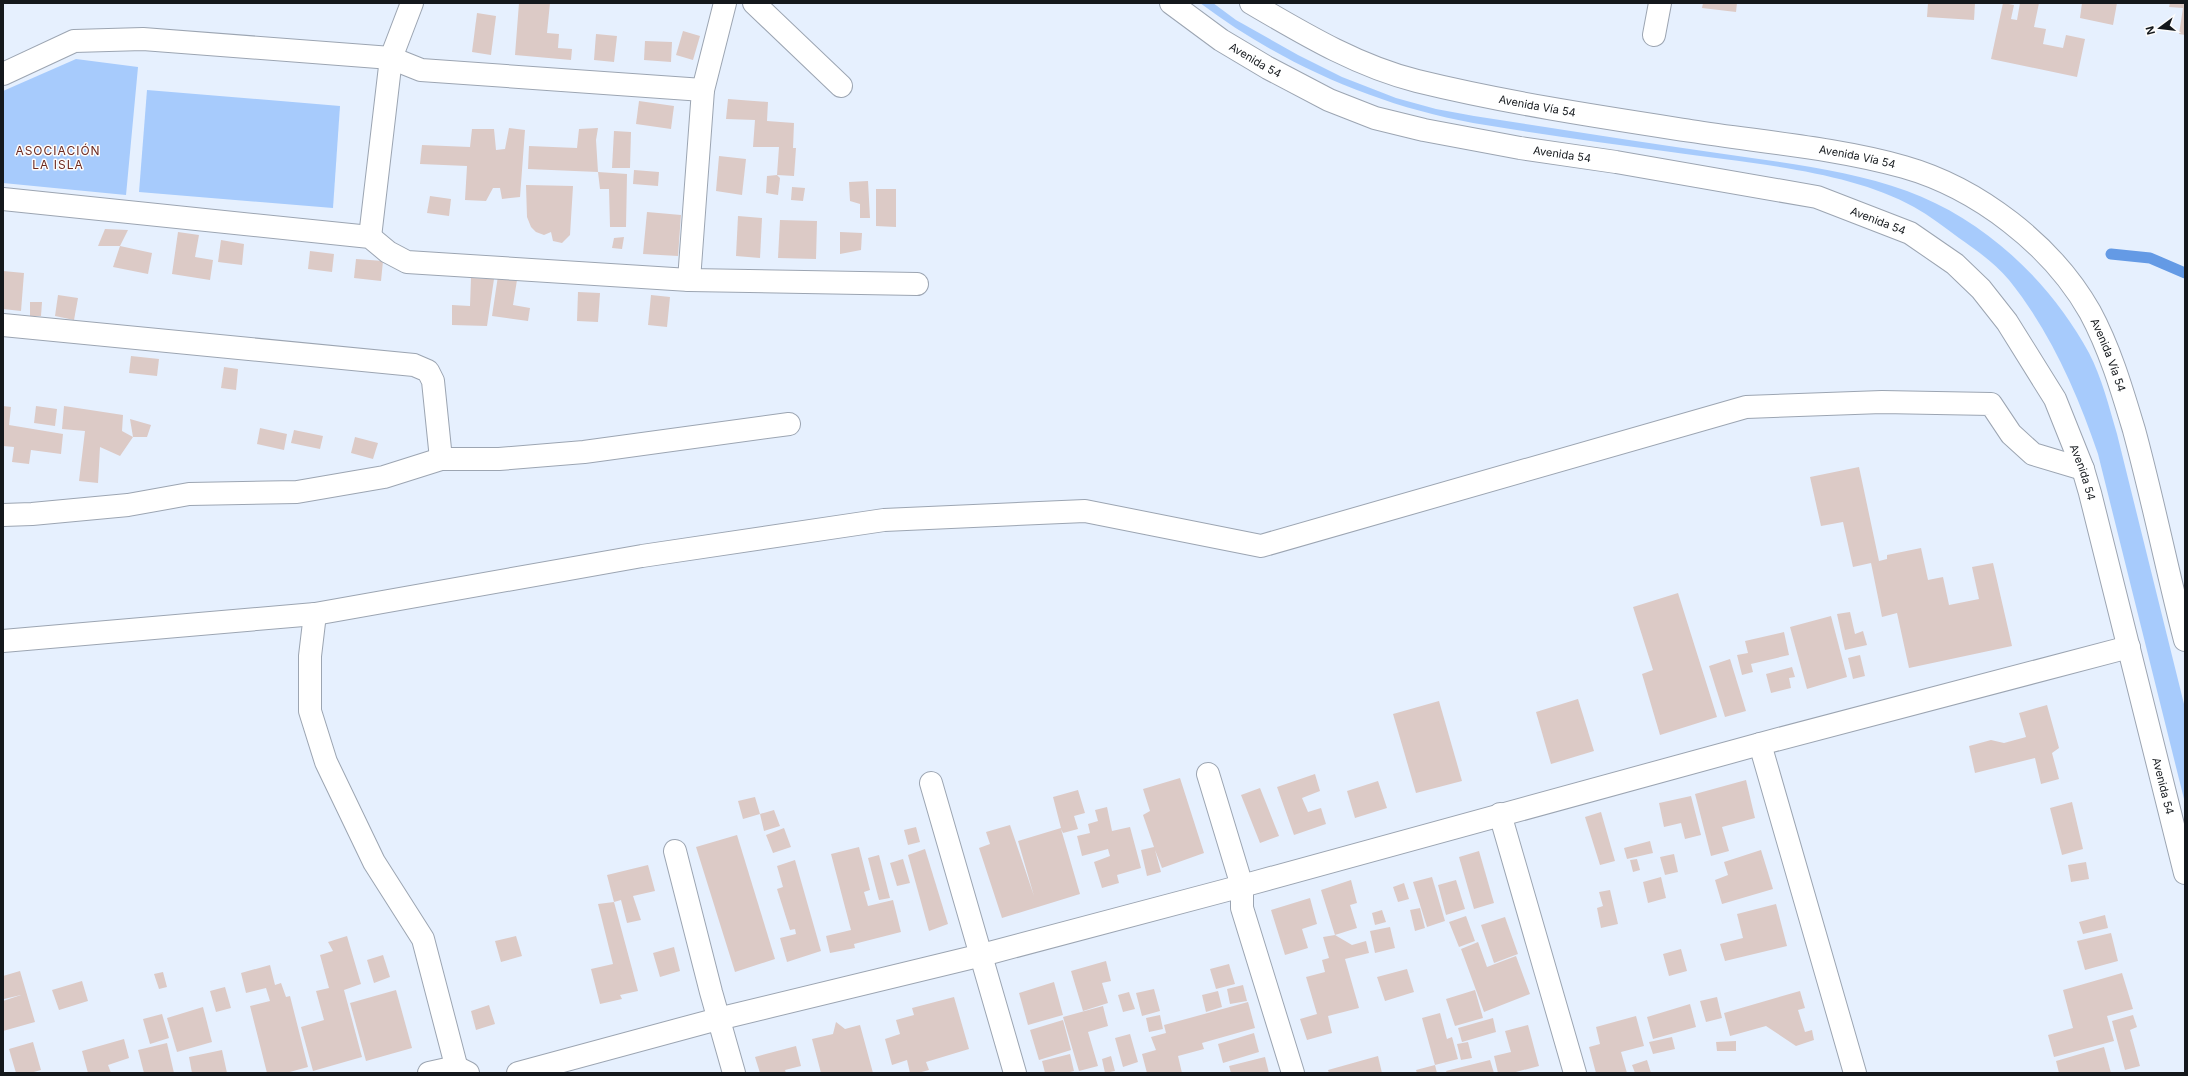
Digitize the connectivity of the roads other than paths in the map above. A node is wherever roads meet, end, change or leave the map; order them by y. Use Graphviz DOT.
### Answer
graph roads {
  1 [pos="412,3"];
  2 [pos="725,3"];
  3 [pos="754,3"];
  4 [pos="1171,3"];
  5 [pos="1251,3"];
  6 [pos="1660,3"];
  7 [pos="1654,35"];
  8 [pos="391,58"];
  9 [pos="3,74"];
  10 [pos="841,86"];
  11 [pos="703,90"];
  12 [pos="3,199"];
  13 [pos="370,237"];
  14 [pos="690,280"];
  15 [pos="917,284"];
  16 [pos="3,325"];
  17 [pos="789,424"];
  18 [pos="441,459"];
  19 [pos="2083,469"];
  20 [pos="3,515"];
  21 [pos="315,614"];
  22 [pos="2185,640"];
  23 [pos="3,641"];
  24 [pos="2129,647"];
  25 [pos="1760,744"];
  26 [pos="1208,774"];
  27 [pos="931,783"];
  28 [pos="1500,814"];
  29 [pos="675,850"];
  30 [pos="2185,873"];
  31 [pos="1242,886"];
  32 [pos="982,955"];
  33 [pos="718,1019"];
  34 [pos="461,1071"];
  35 [pos="429,1073"];
  36 [pos="518,1073"];
  37 [pos="734,1073"];
  38 [pos="1015,1073"];
  39 [pos="1293,1073"];
  40 [pos="1575,1073"];
  41 [pos="1855,1073"];
  1 -- 8 [label="street"];
  2 -- 11 [label="street"];
  3 -- 10 [label="street"];
  4 -- 19 [label="street, Avenida 54"];
  5 -- 22 [label="street, Avenida Vía 54"];
  6 -- 7 [label="street"];
  8 -- 9 [label="street"];
  8 -- 11 [label="street"];
  8 -- 13 [label="street"];
  11 -- 14 [label="street"];
  12 -- 13 [label="street"];
  13 -- 14 [label="street"];
  14 -- 15 [label="street"];
  16 -- 18 [label="street"];
  17 -- 18 [label="street"];
  18 -- 20 [label="street"];
  19 -- 21 [label="street"];
  19 -- 24 [label="street, Avenida 54"];
  21 -- 23 [label="street"];
  21 -- 34 [label="street"];
  24 -- 25 [label="street"];
  24 -- 30 [label="street, Avenida 54"];
  25 -- 28 [label="street"];
  25 -- 41 [label="street"];
  26 -- 31 [label="street"];
  27 -- 32 [label="street"];
  28 -- 31 [label="street"];
  28 -- 40 [label="street"];
  29 -- 33 [label="street"];
  31 -- 32 [label="street"];
  31 -- 39 [label="street"];
  32 -- 33 [label="street"];
  32 -- 38 [label="street"];
  33 -- 36 [label="street"];
  33 -- 37 [label="street"];
  34 -- 35 [label="street"];
}
